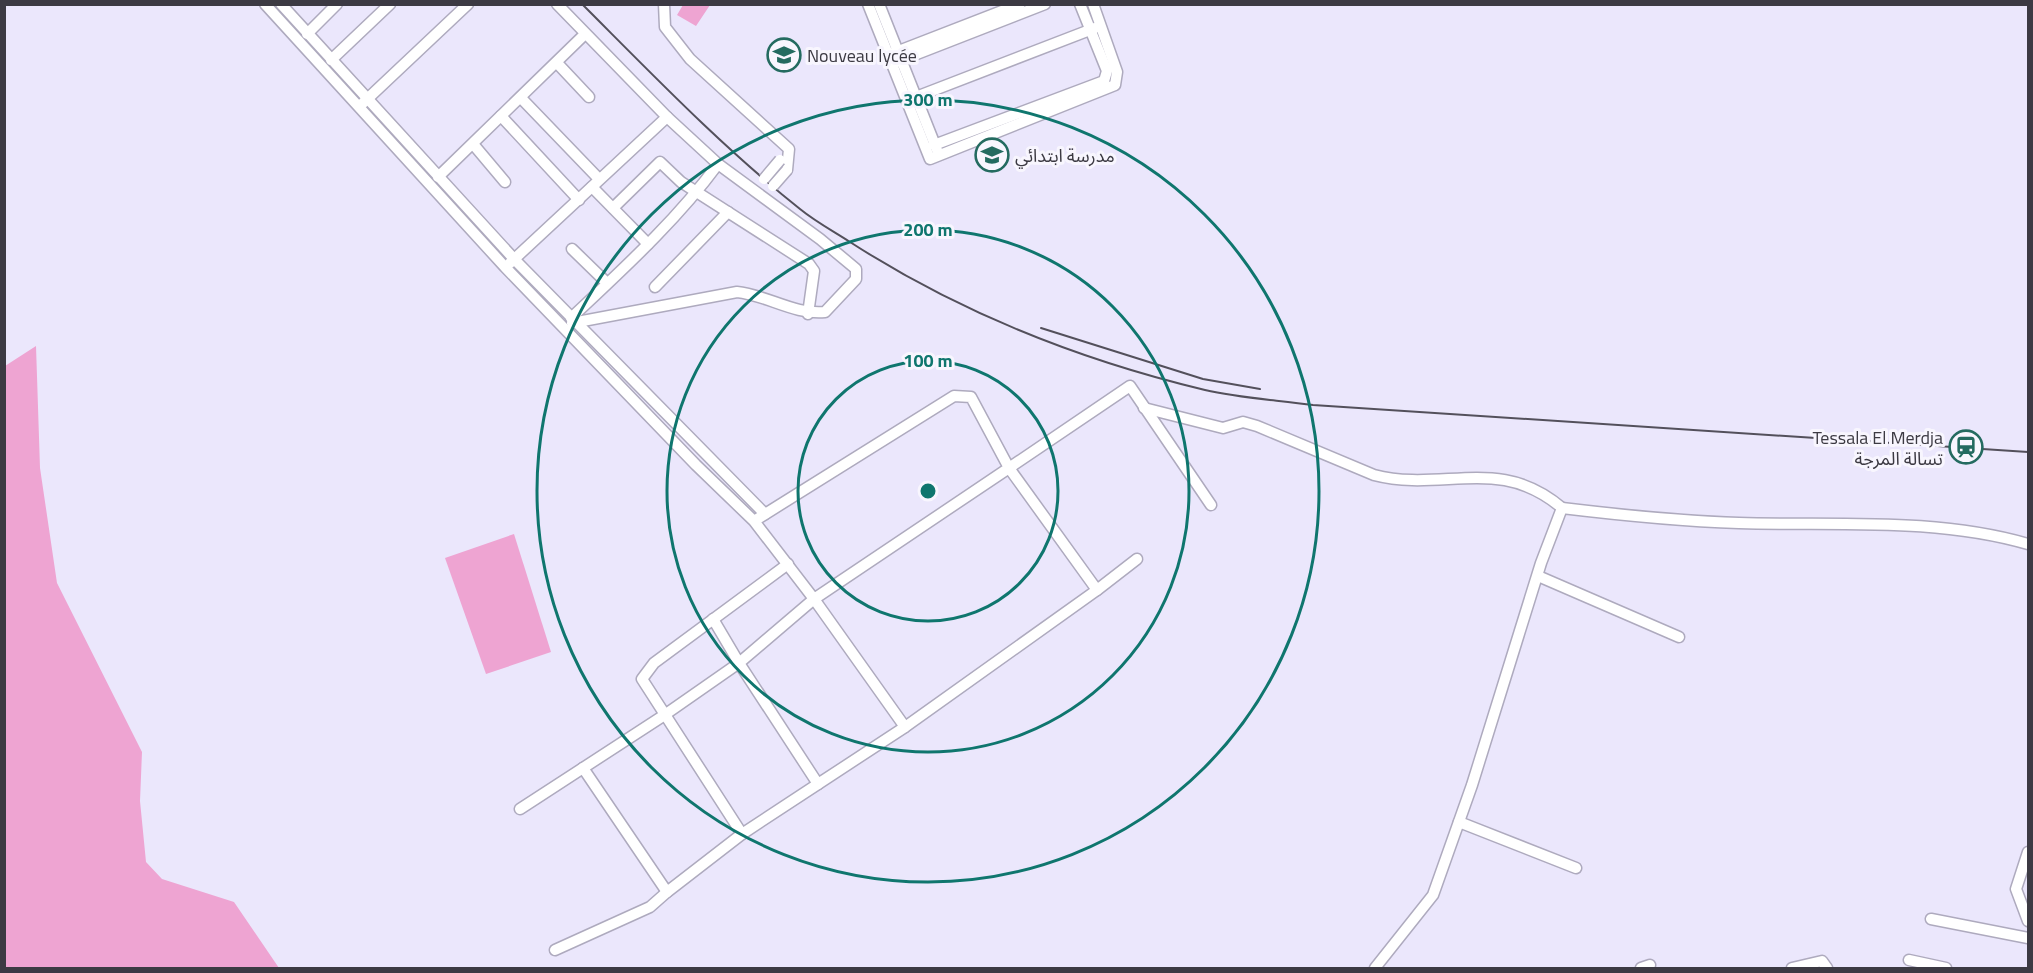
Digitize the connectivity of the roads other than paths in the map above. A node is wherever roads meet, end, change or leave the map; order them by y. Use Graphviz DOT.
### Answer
graph roads {
  1 [pos="337,4"];
  2 [pos="390,4"];
  3 [pos="468,4"];
  4 [pos="557,4"];
  5 [pos="664,4"];
  6 [pos="868,4"];
  7 [pos="879,4"];
  8 [pos="1020,4"];
  9 [pos="1045,4"];
  10 [pos="1080,4"];
  11 [pos="1093,4"];
  12 [pos="275,7"];
  13 [pos="1096,28"];
  14 [pos="307,34"];
  15 [pos="584,36"];
  16 [pos="895,58"];
  17 [pos="331,60"];
  18 [pos="556,63"];
  19 [pos="589,97"];
  20 [pos="915,97"];
  21 [pos="520,98"];
  22 [pos="367,99"];
  23 [pos="357,108"];
  24 [pos="501,117"];
  25 [pos="667,117"];
  26 [pos="781,142"];
  27 [pos="473,144"];
  28 [pos="937,150"];
  29 [pos="718,164"];
  30 [pos="438,177"];
  31 [pos="505,182"];
  32 [pos="596,183"];
  33 [pos="768,183"];
  34 [pos="754,190"];
  35 [pos="698,191"];
  36 [pos="764,197"];
  37 [pos="579,200"];
  38 [pos="613,208"];
  39 [pos="728,213"];
  40 [pos="648,244"];
  41 [pos="572,249"];
  42 [pos="515,260"];
  43 [pos="505,267"];
  44 [pos="607,283"];
  45 [pos="655,287"];
  46 [pos="808,314"];
  47 [pos="570,322"];
  48 [pos="1144,408"];
  49 [pos="1009,468"];
  50 [pos="1211,505"];
  51 [pos="1562,508"];
  52 [pos="765,514"];
  53 [pos="754,521"];
  54 [pos="2028,544"];
  55 [pos="1137,559"];
  56 [pos="788,564"];
  57 [pos="1538,576"];
  58 [pos="1097,590"];
  59 [pos="814,599"];
  60 [pos="713,619"];
  61 [pos="1679,637"];
  62 [pos="739,663"];
  63 [pos="663,716"];
  64 [pos="905,727"];
  65 [pos="583,768"];
  66 [pos="818,784"];
  67 [pos="520,809"];
  68 [pos="1459,822"];
  69 [pos="742,834"];
  70 [pos="2028,852"];
  71 [pos="1576,868"];
  72 [pos="667,891"];
  73 [pos="1931,919"];
  74 [pos="2028,921"];
  75 [pos="2028,938"];
  76 [pos="555,950"];
  77 [pos="1909,960"];
  78 [pos="1375,969"];
  79 [pos="1792,969"];
  80 [pos="1827,969"];
  81 [pos="1946,969"];
  1 -- 14 [label="street"];
  2 -- 17 [label="street"];
  3 -- 22 [label="street"];
  4 -- 15 [label="street"];
  5 -- 26 [label="street"];
  6 -- 16 [label="street"];
  7 -- 16 [label="street"];
  8 -- 16 [label="street"];
  9 -- 16 [label="street"];
  10 -- 13 [label="street"];
  11 -- 13 [label="street"];
  12 -- 14 [label="street"];
  12 -- 23 [label="street"];
  13 -- 20 [label="street"];
  13 -- 28 [label="street"];
  14 -- 17 [label="street"];
  15 -- 18 [label="street"];
  15 -- 25 [label="street"];
  16 -- 20 [label="street"];
  16 -- 28 [label="street"];
  17 -- 22 [label="street"];
  18 -- 19 [label="street"];
  18 -- 21 [label="street"];
  20 -- 28 [label="street"];
  21 -- 24 [label="street"];
  21 -- 32 [label="street"];
  22 -- 23 [label="street"];
  22 -- 30 [label="street"];
  23 -- 43 [label="street"];
  24 -- 27 [label="street"];
  24 -- 37 [label="street"];
  25 -- 29 [label="street"];
  25 -- 32 [label="street"];
  26 -- 33 [label="street, bridge"];
  26 -- 33 [label="street, bridge"];
  27 -- 30 [label="street"];
  27 -- 31 [label="street"];
  29 -- 34 [label="street"];
  29 -- 35 [label="street"];
  30 -- 42 [label="street"];
  32 -- 37 [label="street"];
  32 -- 38 [label="street"];
  33 -- 34 [label="street"];
  33 -- 36 [label="street"];
  34 -- 36 [label="street"];
  35 -- 38 [label="street"];
  35 -- 39 [label="street"];
  35 -- 40 [label="street"];
  36 -- 46 [label="street"];
  37 -- 42 [label="street"];
  38 -- 40 [label="street"];
  39 -- 45 [label="street"];
  39 -- 46 [label="street"];
  40 -- 44 [label="street"];
  41 -- 44 [label="street"];
  42 -- 43 [label="street"];
  42 -- 47 [label="street"];
  43 -- 47 [label="street"];
  44 -- 47 [label="street"];
  46 -- 47 [label="street"];
  47 -- 52 [label="street"];
  47 -- 53 [label="street"];
  48 -- 49 [label="street"];
  48 -- 50 [label="street"];
  48 -- 51 [label="street"];
  49 -- 52 [label="street"];
  49 -- 58 [label="street"];
  49 -- 59 [label="street"];
  51 -- 54 [label="street"];
  51 -- 57 [label="street"];
  52 -- 53 [label="street"];
  53 -- 56 [label="street"];
  55 -- 58 [label="street"];
  56 -- 59 [label="street"];
  56 -- 60 [label="street"];
  57 -- 61 [label="street"];
  57 -- 68 [label="street"];
  58 -- 64 [label="street"];
  59 -- 62 [label="street"];
  59 -- 64 [label="street"];
  60 -- 62 [label="street"];
  60 -- 63 [label="street"];
  62 -- 63 [label="street"];
  62 -- 66 [label="street"];
  63 -- 65 [label="street"];
  63 -- 69 [label="street"];
  64 -- 66 [label="street"];
  65 -- 67 [label="street"];
  65 -- 72 [label="street"];
  66 -- 69 [label="street"];
  68 -- 71 [label="street"];
  68 -- 78 [label="street"];
  69 -- 72 [label="street"];
  70 -- 74 [label="street"];
  72 -- 76 [label="street"];
  73 -- 75 [label="street"];
  77 -- 81 [label="street"];
  79 -- 80 [label="street"];
}
